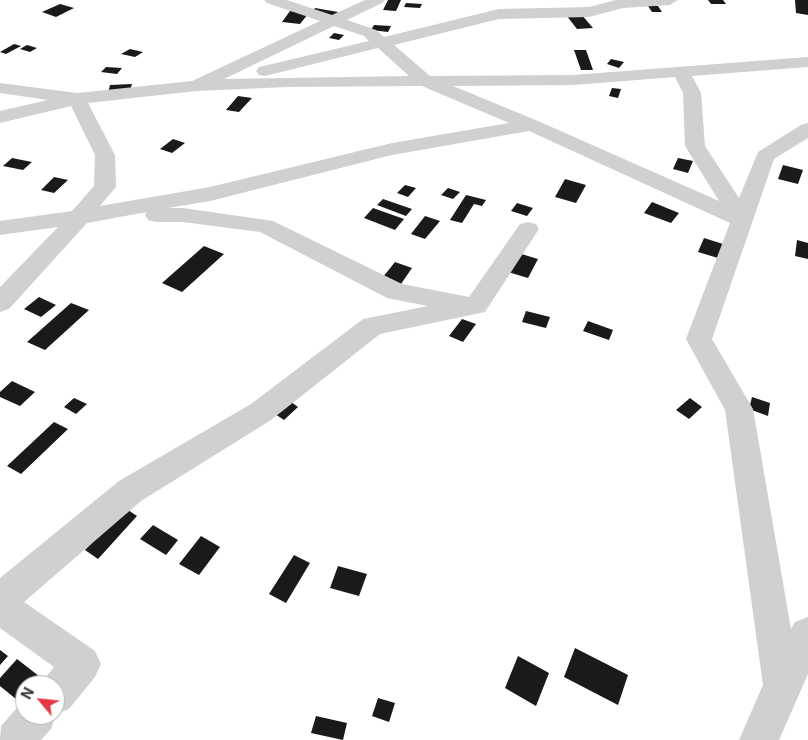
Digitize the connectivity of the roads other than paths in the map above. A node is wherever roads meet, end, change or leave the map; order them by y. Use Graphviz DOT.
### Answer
graph roads {
  1 [pos="272,0"];
  2 [pos="377,0"];
  3 [pos="670,0"];
  4 [pos="334,21"];
  5 [pos="380,43"];
  6 [pos="808,62"];
  7 [pos="681,73"];
  8 [pos="427,82"];
  9 [pos="196,86"];
  10 [pos="0,88"];
  11 [pos="77,99"];
  12 [pos="0,117"];
  13 [pos="532,125"];
  14 [pos="808,129"];
  15 [pos="79,217"];
  16 [pos="742,220"];
  17 [pos="0,228"];
  18 [pos="528,229"];
  19 [pos="0,303"];
  20 [pos="476,306"];
  21 [pos="0,600"];
  22 [pos="0,607"];
  23 [pos="808,635"];
  24 [pos="65,683"];
  25 [pos="782,686"];
  26 [pos="28,725"];
  27 [pos="15,740"];
  28 [pos="759,740"];
  1 -- 4 [label="street"];
  2 -- 4 [label="street"];
  3 -- 5 [label="street"];
  4 -- 5 [label="street"];
  4 -- 9 [label="street"];
  5 -- 8 [label="street"];
  5 -- 9 [label="street"];
  6 -- 7 [label="street"];
  7 -- 8 [label="street"];
  7 -- 16 [label="street"];
  8 -- 9 [label="street"];
  8 -- 13 [label="street"];
  9 -- 11 [label="street"];
  10 -- 11 [label="street"];
  11 -- 12 [label="street"];
  11 -- 15 [label="street"];
  13 -- 15 [label="street"];
  13 -- 16 [label="street"];
  14 -- 16 [label="street"];
  15 -- 17 [label="street"];
  15 -- 19 [label="street"];
  15 -- 20 [label="street"];
  16 -- 25 [label="street"];
  18 -- 20 [label="street"];
  20 -- 21 [label="street"];
  22 -- 24 [label="street"];
  23 -- 25 [label="street"];
  25 -- 28 [label="street"];
  26 -- 27 [label="street"];
}
